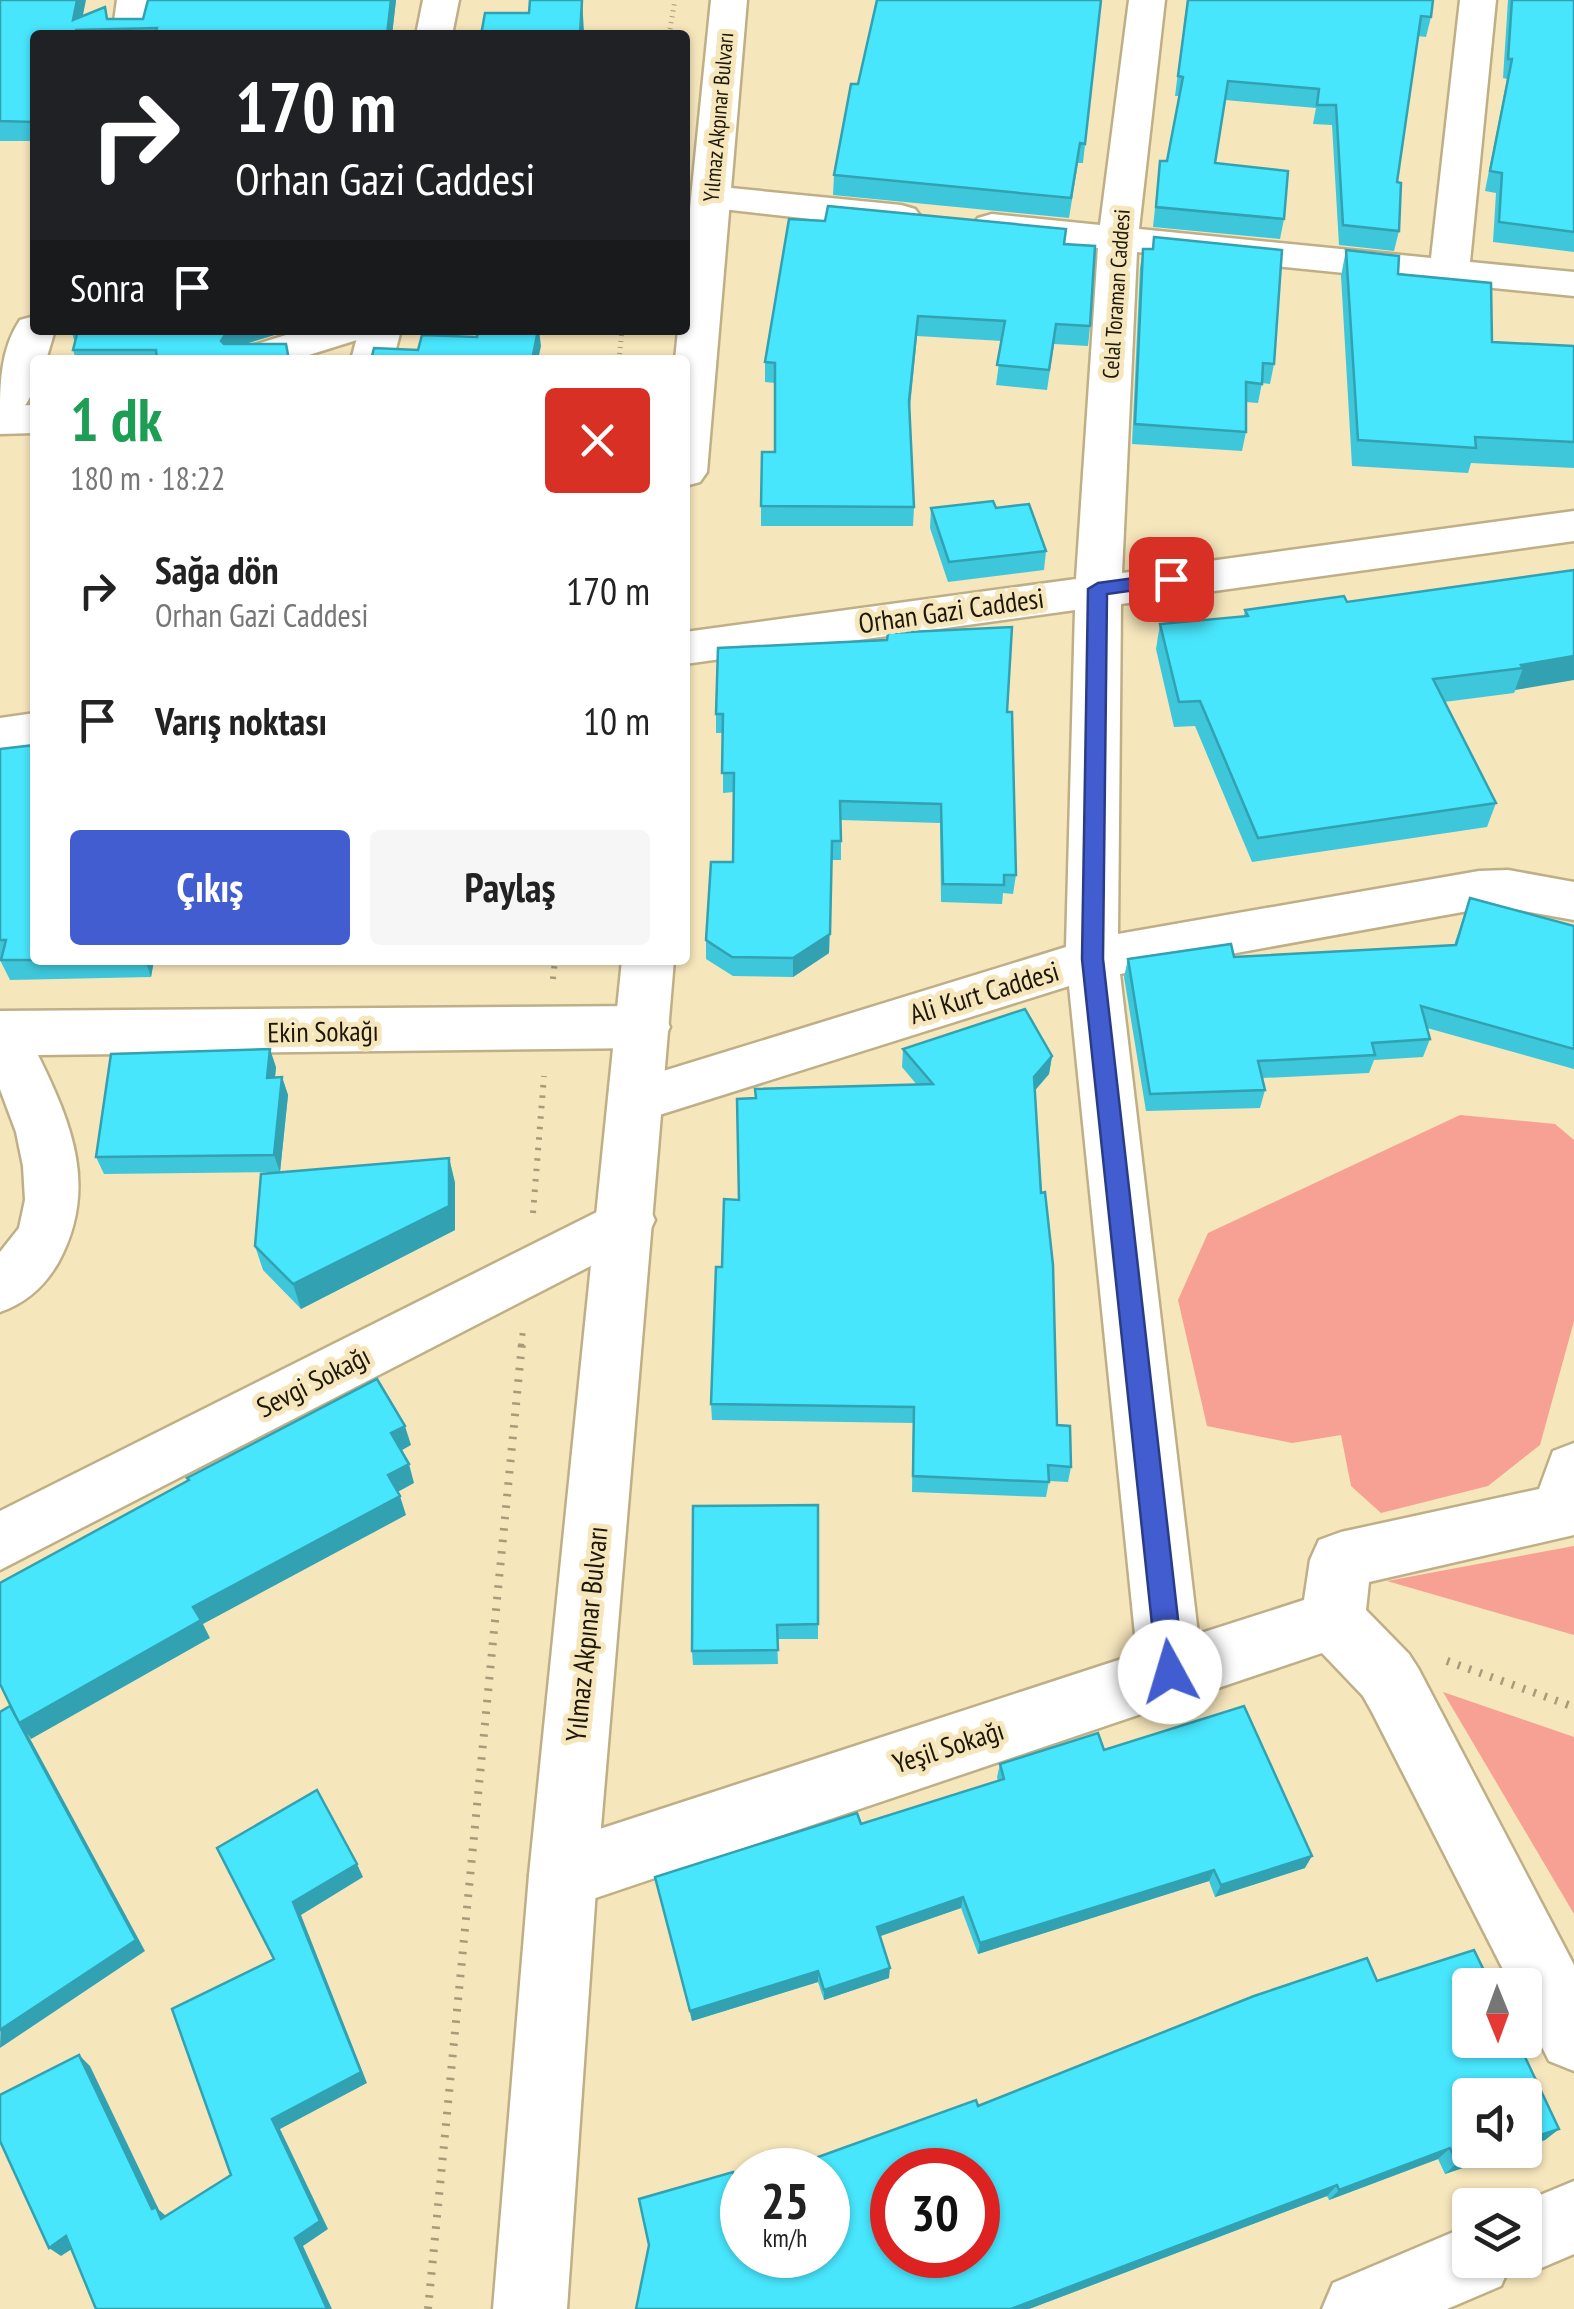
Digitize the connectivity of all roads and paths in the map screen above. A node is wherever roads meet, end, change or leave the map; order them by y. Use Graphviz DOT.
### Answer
graph roads {
  1 [pos="135,0"];
  2 [pos="440,0"];
  3 [pos="675,0"];
  4 [pos="729,0"];
  5 [pos="1147,0"];
  6 [pos="1478,0"];
  7 [pos="131,30"];
  8 [pos="435,30"];
  9 [pos="669,30"];
  10 [pos="698,202"];
  11 [pos="1118,238"];
  12 [pos="1449,272"];
  13 [pos="1574,284"];
  14 [pos="33,335"];
  15 [pos="329,335"];
  16 [pos="266,355"];
  17 [pos="690,368"];
  18 [pos="0,408"];
  19 [pos="30,419"];
  20 [pos="0,420"];
  21 [pos="1574,526"];
  22 [pos="1098,589"];
  23 [pos="690,647"];
  24 [pos="30,731"];
  25 [pos="0,734"];
  26 [pos="1574,901"];
  27 [pos="1092,959"];
  28 [pos="554,965"];
  29 [pos="648,965"];
  30 [pos="644,1027"];
  31 [pos="548,1028"];
  32 [pos="1,1034"];
  33 [pos="637,1100"];
  34 [pos="626,1220"];
  35 [pos="529,1270"];
  36 [pos="0,1288"];
  37 [pos="1574,1470"];
  38 [pos="0,1542"];
  39 [pos="1334,1620"];
  40 [pos="1444,1660"];
  41 [pos="1170,1672"];
  42 [pos="1574,1707"];
  43 [pos="563,1874"];
  44 [pos="1574,2036"];
  45 [pos="1574,2217"];
  46 [pos="1542,2231"];
  47 [pos="1452,2270"];
  48 [pos="1374,2306"];
  49 [pos="428,2309"];
  50 [pos="530,2309"];
  1 -- 7 [label="street"];
  2 -- 8 [label="street"];
  3 -- 9 [label="path"];
  4 -- 10 [label="street, Yılmaz Akpınar Bulvarı"];
  5 -- 11 [label="street, Celal Toraman Caddesi"];
  6 -- 12 [label="street"];
  10 -- 11 [label="street"];
  10 -- 17 [label="street, Yılmaz Akpınar Bulvarı"];
  11 -- 12 [label="street"];
  11 -- 22 [label="street, Celal Toraman Caddesi"];
  12 -- 13 [label="street"];
  14 -- 18 [label="street"];
  15 -- 16 [label="street"];
  19 -- 20 [label="street"];
  21 -- 22 [label="street, Orhan Gazi Caddesi"];
  22 -- 23 [label="street, Orhan Gazi Caddesi"];
  22 -- 27 [label="street, Celal Toraman Caddesi"];
  24 -- 25 [label="street"];
  26 -- 27 [label="street, Ali Kurt Caddesi"];
  27 -- 33 [label="street, Ali Kurt Caddesi"];
  27 -- 41 [label="street, Celal Toraman Caddesi"];
  28 -- 31 [label="path"];
  29 -- 30 [label="street, Yılmaz Akpınar Bulvarı"];
  30 -- 31 [label="street, Ekin Sokağı"];
  30 -- 33 [label="street, Yılmaz Akpınar Bulvarı"];
  31 -- 32 [label="street, Ekin Sokağı"];
  31 -- 35 [label="path"];
  32 -- 36 [label="street"];
  33 -- 34 [label="street, Yılmaz Akpınar Bulvarı"];
  34 -- 35 [label="street, Sevgi Sokağı"];
  34 -- 43 [label="street, Yılmaz Akpınar Bulvarı"];
  35 -- 38 [label="street, Sevgi Sokağı"];
  35 -- 49 [label="path"];
  37 -- 39 [label="street"];
  39 -- 41 [label="street, Yeşil Sokağı"];
  39 -- 44 [label="street"];
  40 -- 42 [label="path"];
  41 -- 43 [label="street, Yeşil Sokağı"];
  43 -- 50 [label="street, Yılmaz Akpınar Bulvarı"];
  45 -- 46 [label="street"];
  47 -- 48 [label="street"];
}
